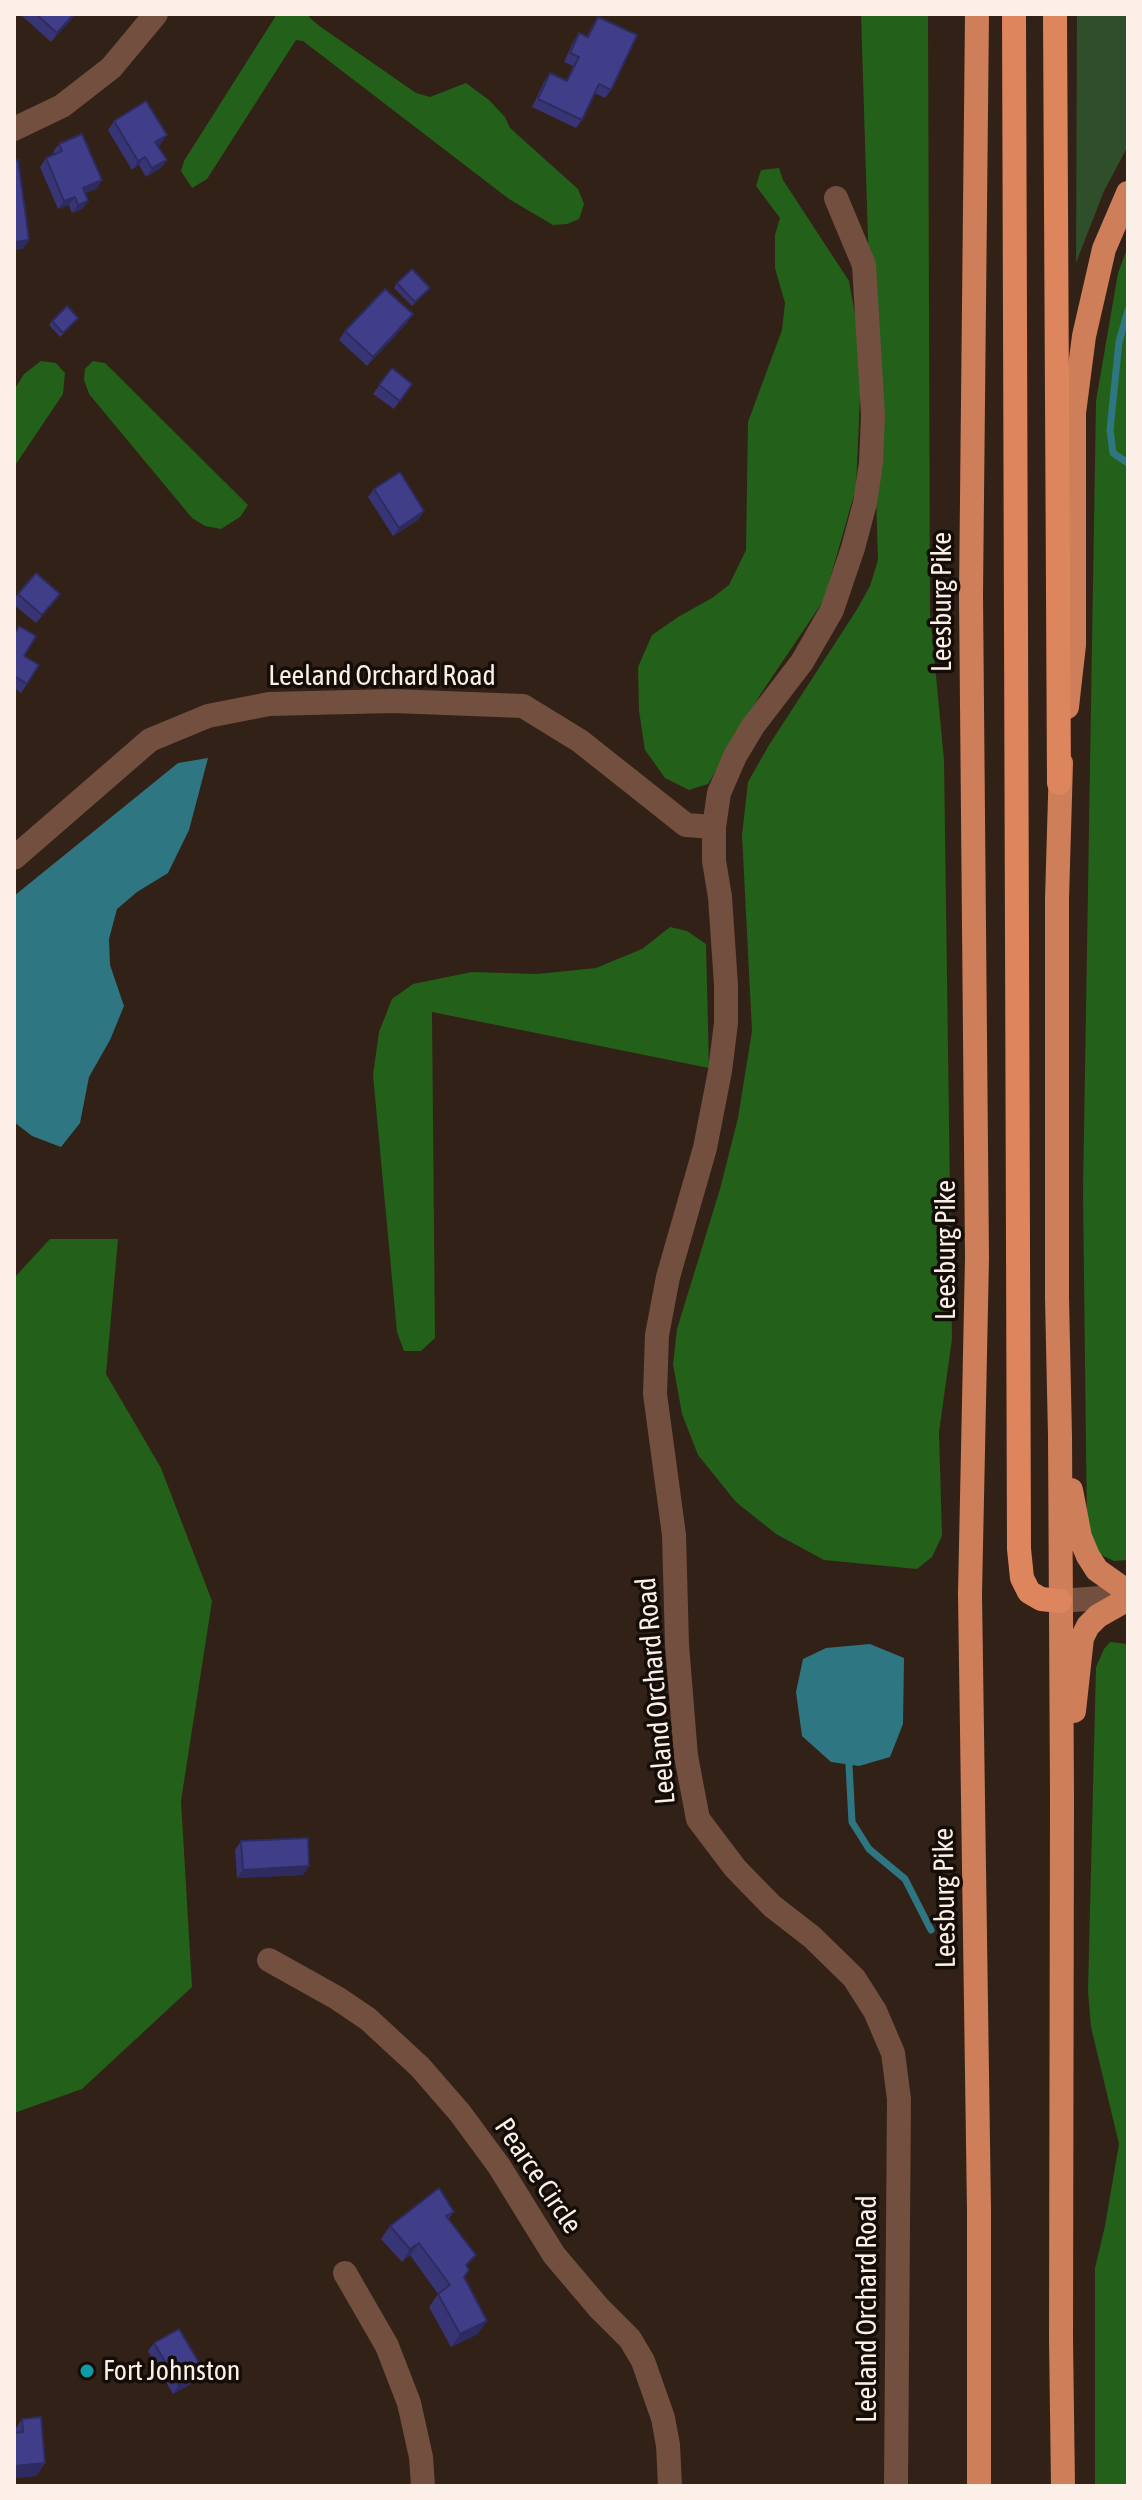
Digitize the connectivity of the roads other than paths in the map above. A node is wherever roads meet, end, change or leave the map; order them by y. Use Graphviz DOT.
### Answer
graph roads {
  1 [pos="156,14"];
  2 [pos="977,14"];
  3 [pos="1014,14"];
  4 [pos="1055,14"];
  5 [pos="14,129"];
  6 [pos="1128,193"];
  7 [pos="836,198"];
  8 [pos="1059,783"];
  9 [pos="714,827"];
  10 [pos="14,858"];
  11 [pos="1060,1436"];
  12 [pos="1128,1596"];
  13 [pos="1060,1601"];
  14 [pos="1062,1797"];
  15 [pos="269,1960"];
  16 [pos="345,2273"];
  17 [pos="423,2486"];
  18 [pos="670,2486"];
  19 [pos="896,2486"];
  20 [pos="979,2486"];
  21 [pos="1063,2486"];
  1 -- 5 [label="street"];
  2 -- 20 [label="highway, Leesburg Pike"];
  3 -- 13 [label="highway"];
  4 -- 8 [label="highway"];
  6 -- 8 [label="highway"];
  7 -- 9 [label="street, Leeland Orchard Road"];
  8 -- 11 [label="highway"];
  9 -- 10 [label="street, Leeland Orchard Road"];
  9 -- 19 [label="street, Leeland Orchard Road"];
  11 -- 12 [label="highway"];
  11 -- 13 [label="highway"];
  12 -- 13 [label="street"];
  12 -- 14 [label="highway"];
  13 -- 14 [label="highway"];
  14 -- 21 [label="highway"];
  15 -- 18 [label="street, Pearce Circle"];
  16 -- 17 [label="street"];
}
